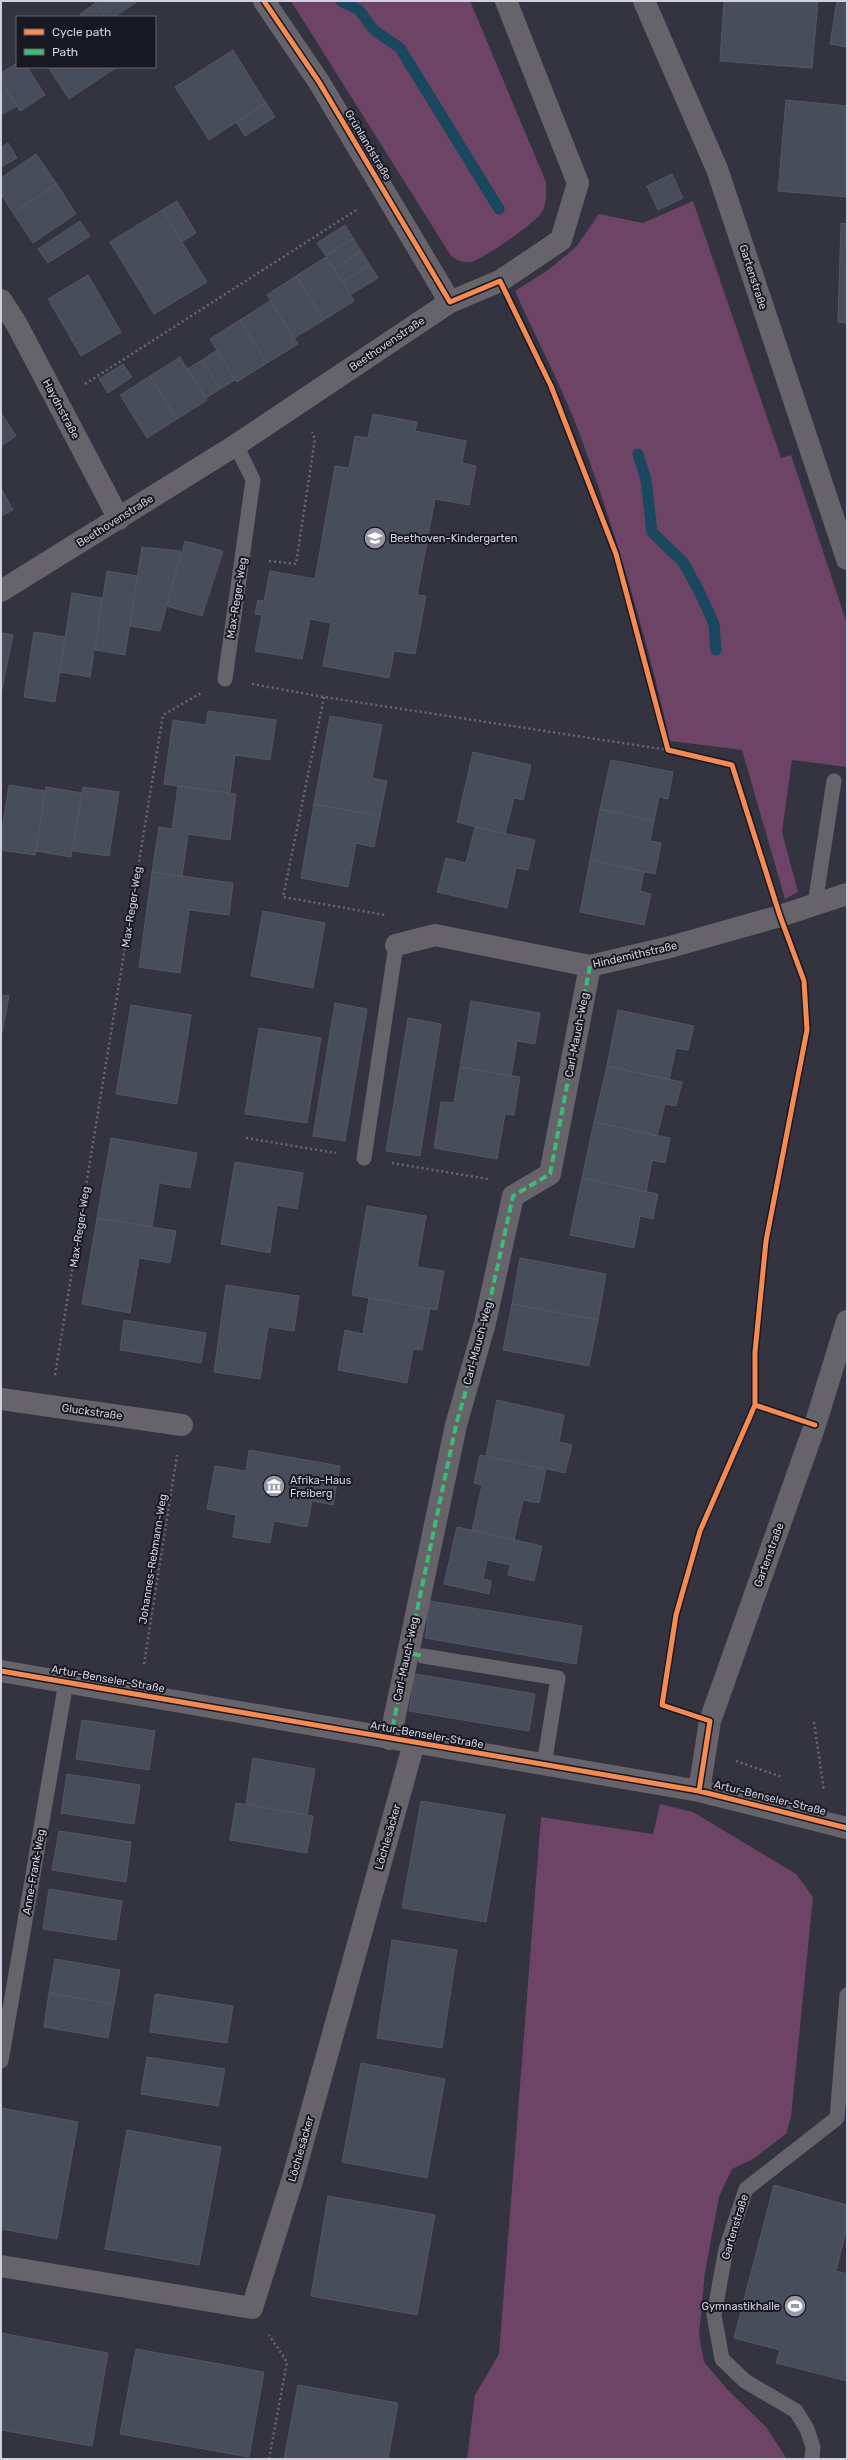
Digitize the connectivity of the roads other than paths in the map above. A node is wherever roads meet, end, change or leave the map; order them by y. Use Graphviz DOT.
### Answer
graph roads {
  1 [pos="264,1"];
  2 [pos="506,1"];
  3 [pos="644,1"];
  4 [pos="1,300"];
  5 [pos="450,302"];
  6 [pos="236,445"];
  7 [pos="118,519"];
  8 [pos="847,559"];
  9 [pos="1,591"];
  10 [pos="225,679"];
  11 [pos="834,781"];
  12 [pos="847,894"];
  13 [pos="814,904"];
  14 [pos="396,945"];
  15 [pos="590,966"];
  16 [pos="364,1158"];
  17 [pos="847,1321"];
  18 [pos="1,1399"];
  19 [pos="182,1425"];
  20 [pos="423,1656"];
  21 [pos="1,1671"];
  22 [pos="66,1682"];
  23 [pos="390,1739"];
  24 [pos="414,1743"];
  25 [pos="544,1765"];
  26 [pos="699,1791"];
  27 [pos="847,1828"];
  28 [pos="847,1995"];
  29 [pos="1,2061"];
  30 [pos="1,2266"];
  31 [pos="812,2459"];
  1 -- 5 [label="street, Grünlandstraße"];
  2 -- 5 [label="street, Beethovenstraße"];
  3 -- 8 [label="street, Gartenstraße"];
  4 -- 7 [label="street, Haydnstraße"];
  5 -- 6 [label="street, Beethovenstraße"];
  6 -- 7 [label="street, Beethovenstraße"];
  6 -- 10 [label="lane, Max-Reger-Weg"];
  7 -- 9 [label="street, Beethovenstraße"];
  11 -- 13 [label="lane"];
  12 -- 13 [label="street, Hindemithstraße"];
  13 -- 15 [label="street, Hindemithstraße"];
  14 -- 15 [label="street, Hindemithstraße"];
  14 -- 16 [label="lane"];
  15 -- 23 [label="street, Carl-Mauch-Weg"];
  17 -- 26 [label="street, Gartenstraße"];
  18 -- 19 [label="street, Gluckstraße"];
  20 -- 25 [label="lane"];
  21 -- 22 [label="street, Artur-Benseler-Straße"];
  22 -- 23 [label="street, Artur-Benseler-Straße"];
  22 -- 29 [label="lane, Anne-Frank-Weg"];
  23 -- 24 [label="street, Artur-Benseler-Straße"];
  24 -- 25 [label="street, Artur-Benseler-Straße"];
  24 -- 30 [label="street, Löchlesäcker"];
  25 -- 26 [label="street, Artur-Benseler-Straße"];
  26 -- 27 [label="street, Artur-Benseler-Straße"];
  28 -- 31 [label="lane, Gartenstraße"];
}
